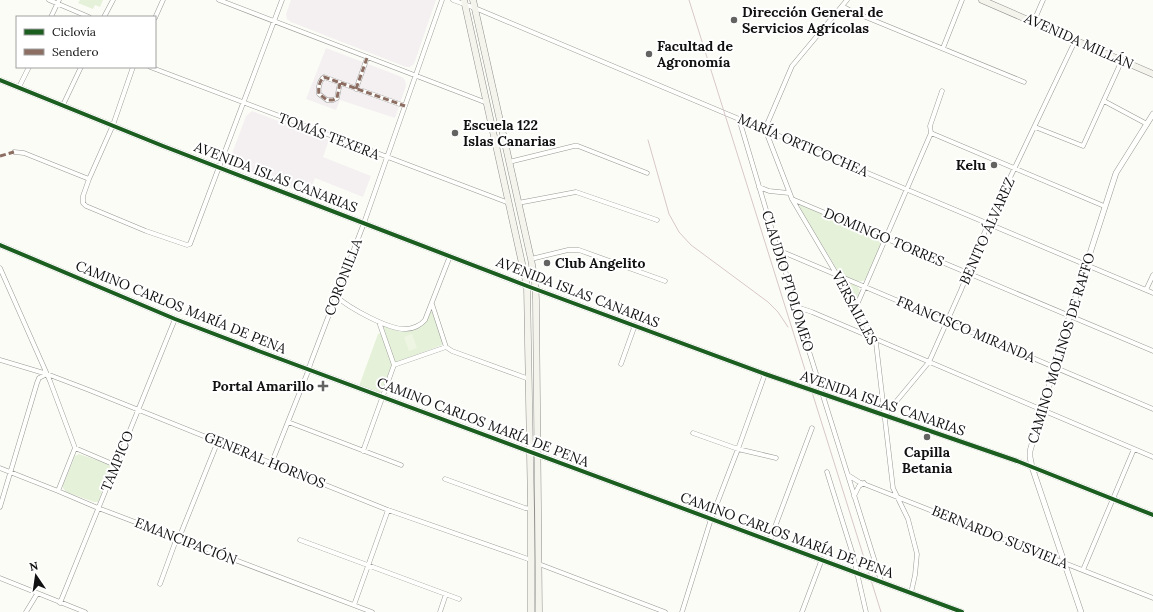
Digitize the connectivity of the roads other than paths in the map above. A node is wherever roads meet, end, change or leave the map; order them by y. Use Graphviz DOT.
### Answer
graph roads {
  1 [pos="49,0"];
  2 [pos="113,0"];
  3 [pos="163,0"];
  4 [pos="219,0"];
  5 [pos="282,0"];
  6 [pos="442,0"];
  7 [pos="453,0"];
  8 [pos="473,0"];
  9 [pos="847,0"];
  10 [pos="962,0"];
  11 [pos="982,0"];
  12 [pos="1043,0"];
  13 [pos="58,2"];
  14 [pos="464,2"];
  15 [pos="842,6"];
  16 [pos="475,8"];
  17 [pos="51,16"];
  18 [pos="87,16"];
  19 [pos="105,16"];
  20 [pos="156,16"];
  21 [pos="1034,21"];
  22 [pos="274,22"];
  23 [pos="1076,40"];
  24 [pos="943,48"];
  25 [pos="367,58"];
  26 [pos="1122,60"];
  27 [pos="28,68"];
  28 [pos="81,68"];
  29 [pos="133,68"];
  30 [pos="153,68"];
  31 [pos="1153,74"];
  32 [pos="416,76"];
  33 [pos="0,80"];
  34 [pos="1024,82"];
  35 [pos="340,83"];
  36 [pos="19,87"];
  37 [pos="356,89"];
  38 [pos="942,91"];
  39 [pos="1104,101"];
  40 [pos="243,103"];
  41 [pos="488,103"];
  42 [pos="63,105"];
  43 [pos="406,106"];
  44 [pos="1153,114"];
  45 [pos="739,119"];
  46 [pos="1147,124"];
  47 [pos="113,125"];
  48 [pos="1035,127"];
  49 [pos="765,129"];
  50 [pos="931,132"];
  51 [pos="14,152"];
  52 [pos="387,158"];
  53 [pos="509,162"];
  54 [pos="219,167"];
  55 [pos="1015,168"];
  56 [pos="647,174"];
  57 [pos="89,179"];
  58 [pos="759,187"];
  59 [pos="907,189"];
  60 [pos="769,190"];
  61 [pos="789,193"];
  62 [pos="762,198"];
  63 [pos="792,198"];
  64 [pos="509,203"];
  65 [pos="518,203"];
  66 [pos="1104,206"];
  67 [pos="657,220"];
  68 [pos="364,223"];
  69 [pos="988,224"];
  70 [pos="887,238"];
  71 [pos="0,246"];
  72 [pos="778,250"];
  73 [pos="450,256"];
  74 [pos="531,260"];
  75 [pos="1085,265"];
  76 [pos="0,268"];
  77 [pos="968,272"];
  78 [pos="837,274"];
  79 [pos="1153,275"];
  80 [pos="664,281"];
  81 [pos="527,286"];
  82 [pos="865,287"];
  83 [pos="536,289"];
  84 [pos="1146,290"];
  85 [pos="1153,293"];
  86 [pos="336,296"];
  87 [pos="432,304"];
  88 [pos="797,307"];
  89 [pos="856,307"];
  90 [pos="1069,316"];
  91 [pos="175,318"];
  92 [pos="947,321"];
  93 [pos="379,322"];
  94 [pos="635,325"];
  95 [pos="874,338"];
  96 [pos="446,347"];
  97 [pos="1153,351"];
  98 [pos="0,360"];
  99 [pos="929,362"];
  100 [pos="621,364"];
  101 [pos="394,365"];
  102 [pos="1054,366"];
  103 [pos="308,370"];
  104 [pos="47,374"];
  105 [pos="765,374"];
  106 [pos="529,379"];
  107 [pos="822,393"];
  108 [pos="382,396"];
  109 [pos="1153,409"];
  110 [pos="139,410"];
  111 [pos="1042,410"];
  112 [pos="885,415"];
  113 [pos="288,422"];
  114 [pos="812,428"];
  115 [pos="693,433"];
  116 [pos="218,441"];
  117 [pos="75,448"];
  118 [pos="738,449"];
  119 [pos="1134,449"];
  120 [pos="363,451"];
  121 [pos="529,451"];
  122 [pos="538,454"];
  123 [pos="1153,457"];
  124 [pos="776,458"];
  125 [pos="272,462"];
  126 [pos="115,465"];
  127 [pos="402,465"];
  128 [pos="1032,467"];
  129 [pos="0,468"];
  130 [pos="10,472"];
  131 [pos="827,472"];
  132 [pos="847,475"];
  133 [pos="445,479"];
  134 [pos="864,483"];
  135 [pos="58,491"];
  136 [pos="897,496"];
  137 [pos="854,497"];
  138 [pos="1113,499"];
  139 [pos="0,507"];
  140 [pos="98,508"];
  141 [pos="531,509"];
  142 [pos="388,510"];
  143 [pos="1153,515"];
  144 [pos="711,519"];
  145 [pos="179,538"];
  146 [pos="300,540"];
  147 [pos="770,540"];
  148 [pos="531,560"];
  149 [pos="822,560"];
  150 [pos="1064,562"];
  151 [pos="539,564"];
  152 [pos="368,566"];
  153 [pos="1083,570"];
  154 [pos="858,574"];
  155 [pos="0,578"];
  156 [pos="881,581"];
  157 [pos="160,584"];
  158 [pos="911,593"];
  159 [pos="38,594"];
  160 [pos="446,594"];
  161 [pos="1153,598"];
  162 [pos="459,599"];
  163 [pos="60,603"];
  164 [pos="354,605"];
  165 [pos="26,612"];
  166 [pos="85,612"];
  167 [pos="372,612"];
  168 [pos="440,612"];
  169 [pos="531,612"];
  170 [pos="539,612"];
  171 [pos="665,612"];
  172 [pos="682,612"];
  173 [pos="802,612"];
  174 [pos="866,612"];
  175 [pos="962,612"];
  176 [pos="1081,612"];
  1 -- 13 [label="street"];
  2 -- 19 [label="street"];
  3 -- 20 [label="street"];
  4 -- 22 [label="street"];
  5 -- 22 [label="street"];
  6 -- 32 [label="street, CORONILLA"];
  7 -- 14 [label="street, MARÍA ORTICOCHEA"];
  8 -- 16 [label="main road"];
  9 -- 15 [label="street"];
  10 -- 24 [label="street"];
  11 -- 21 [label="main road, AVENIDA MILLÁN"];
  12 -- 21 [label="street"];
  13 -- 17 [label="street"];
  13 -- 18 [label="street"];
  14 -- 16 [label="street, MARÍA ORTICOCHEA"];
  14 -- 41 [label="main road"];
  15 -- 24 [label="street"];
  15 -- 49 [label="street"];
  16 -- 45 [label="street, MARÍA ORTICOCHEA"];
  16 -- 53 [label="main road"];
  21 -- 23 [label="main road, AVENIDA MILLÁN"];
  22 -- 25 [label="street"];
  22 -- 40 [label="street"];
  23 -- 26 [label="main road, AVENIDA MILLÁN"];
  23 -- 48 [label="street, BENITO ÁLVAREZ"];
  24 -- 34 [label="street"];
  25 -- 32 [label="street"];
  25 -- 37 [label="street"];
  26 -- 31 [label="main road, AVENIDA MILLÁN"];
  26 -- 39 [label="street"];
  27 -- 36 [label="street"];
  28 -- 42 [label="street"];
  29 -- 47 [label="street"];
  30 -- 40 [label="street, TOMÁS TEXERA"];
  32 -- 41 [label="street"];
  32 -- 43 [label="street, CORONILLA"];
  33 -- 36 [label="street, AVENIDA ISLAS CANARIAS"];
  35 -- 35 [label="street"];
  35 -- 37 [label="street"];
  36 -- 42 [label="street, AVENIDA ISLAS CANARIAS"];
  37 -- 43 [label="street"];
  38 -- 50 [label="street"];
  39 -- 46 [label="street"];
  39 -- 48 [label="street"];
  40 -- 52 [label="street, TOMÁS TEXERA"];
  40 -- 54 [label="street"];
  41 -- 64 [label="main road"];
  42 -- 47 [label="street, AVENIDA ISLAS CANARIAS"];
  43 -- 52 [label="street, CORONILLA"];
  44 -- 46 [label="street, CAMINO MOLINOS DE RAFFO"];
  45 -- 49 [label="street, MARÍA ORTICOCHEA"];
  45 -- 58 [label="street, CLAUDIO PTOLOMEO"];
  46 -- 66 [label="street, CAMINO MOLINOS DE RAFFO"];
  47 -- 54 [label="street, AVENIDA ISLAS CANARIAS"];
  47 -- 57 [label="street"];
  48 -- 55 [label="street, BENITO ÁLVAREZ"];
  49 -- 59 [label="street, MARÍA ORTICOCHEA"];
  49 -- 61 [label="street, VERSAILLES"];
  50 -- 55 [label="street"];
  50 -- 59 [label="street"];
  51 -- 57 [label="street"];
  52 -- 64 [label="street, TOMÁS TEXERA"];
  52 -- 68 [label="street, CORONILLA"];
  53 -- 56 [label="street"];
  53 -- 65 [label="main road"];
  54 -- 57 [label="street"];
  54 -- 68 [label="street, AVENIDA ISLAS CANARIAS"];
  55 -- 66 [label="street"];
  55 -- 69 [label="street, BENITO ÁLVAREZ"];
  58 -- 60 [label="street"];
  58 -- 62 [label="street, CLAUDIO PTOLOMEO"];
  59 -- 69 [label="street, MARÍA ORTICOCHEA"];
  59 -- 70 [label="street"];
  60 -- 61 [label="street"];
  60 -- 62 [label="street"];
  61 -- 63 [label="street, VERSAILLES"];
  62 -- 72 [label="street, CLAUDIO PTOLOMEO"];
  63 -- 70 [label="street, DOMINGO TORRES"];
  63 -- 78 [label="street, VERSAILLES"];
  64 -- 81 [label="main road"];
  65 -- 67 [label="street"];
  65 -- 74 [label="main road"];
  66 -- 75 [label="street, CAMINO MOLINOS DE RAFFO"];
  68 -- 73 [label="street, AVENIDA ISLAS CANARIAS"];
  68 -- 86 [label="street, CORONILLA"];
  69 -- 75 [label="street, MARÍA ORTICOCHEA"];
  69 -- 77 [label="street, BENITO ÁLVAREZ"];
  70 -- 77 [label="street, DOMINGO TORRES"];
  70 -- 82 [label="street"];
  71 -- 91 [label="street, CAMINO CARLOS MARÍA DE PENA"];
  72 -- 78 [label="street, FRANCISCO MIRANDA"];
  72 -- 88 [label="street, CLAUDIO PTOLOMEO"];
  73 -- 81 [label="street, AVENIDA ISLAS CANARIAS"];
  73 -- 87 [label="street"];
  74 -- 80 [label="street"];
  74 -- 83 [label="main road"];
  75 -- 84 [label="street, MARÍA ORTICOCHEA"];
  75 -- 90 [label="street, CAMINO MOLINOS DE RAFFO"];
  76 -- 104 [label="street"];
  77 -- 90 [label="street, DOMINGO TORRES"];
  77 -- 92 [label="street, BENITO ÁLVAREZ"];
  78 -- 82 [label="street, FRANCISCO MIRANDA"];
  78 -- 89 [label="street, VERSAILLES"];
  79 -- 84 [label="street"];
  81 -- 83 [label="street, AVENIDA ISLAS CANARIAS"];
  81 -- 106 [label="main road"];
  82 -- 89 [label="street"];
  82 -- 92 [label="street, FRANCISCO MIRANDA"];
  83 -- 94 [label="street, AVENIDA ISLAS CANARIAS"];
  83 -- 122 [label="main road"];
  84 -- 85 [label="street, MARÍA ORTICOCHEA"];
  86 -- 93 [label="street"];
  86 -- 103 [label="street, CORONILLA"];
  87 -- 93 [label="street"];
  87 -- 96 [label="street"];
  88 -- 95 [label="street"];
  88 -- 107 [label="street, CLAUDIO PTOLOMEO"];
  89 -- 95 [label="street, VERSAILLES"];
  90 -- 97 [label="street, DOMINGO TORRES"];
  90 -- 102 [label="street, CAMINO MOLINOS DE RAFFO"];
  91 -- 103 [label="street, CAMINO CARLOS MARÍA DE PENA"];
  91 -- 110 [label="street, TAMPICO"];
  92 -- 99 [label="street, BENITO ÁLVAREZ"];
  92 -- 102 [label="street, FRANCISCO MIRANDA"];
  93 -- 101 [label="street"];
  94 -- 100 [label="street"];
  94 -- 105 [label="street, AVENIDA ISLAS CANARIAS"];
  95 -- 99 [label="street"];
  95 -- 112 [label="street, VERSAILLES"];
  96 -- 101 [label="street"];
  96 -- 106 [label="street"];
  98 -- 104 [label="street, GENERAL HORNOS"];
  99 -- 111 [label="street"];
  99 -- 112 [label="street, BENITO ÁLVAREZ"];
  101 -- 108 [label="street"];
  102 -- 109 [label="street, FRANCISCO MIRANDA"];
  102 -- 111 [label="street, CAMINO MOLINOS DE RAFFO"];
  103 -- 108 [label="street, CAMINO CARLOS MARÍA DE PENA"];
  103 -- 113 [label="street, CORONILLA"];
  104 -- 110 [label="street, GENERAL HORNOS"];
  104 -- 117 [label="street"];
  104 -- 130 [label="street"];
  105 -- 107 [label="street, AVENIDA ISLAS CANARIAS"];
  105 -- 118 [label="street"];
  106 -- 121 [label="main road"];
  107 -- 112 [label="street, AVENIDA ISLAS CANARIAS"];
  107 -- 132 [label="street, CLAUDIO PTOLOMEO"];
  108 -- 120 [label="street"];
  108 -- 121 [label="street, CAMINO CARLOS MARÍA DE PENA"];
  110 -- 116 [label="street, GENERAL HORNOS"];
  110 -- 126 [label="street, TAMPICO"];
  111 -- 119 [label="street"];
  111 -- 128 [label="street, CAMINO MOLINOS DE RAFFO"];
  112 -- 128 [label="street, AVENIDA ISLAS CANARIAS"];
  112 -- 136 [label="street, VERSAILLES"];
  113 -- 120 [label="street"];
  113 -- 125 [label="street, CORONILLA"];
  114 -- 147 [label="street"];
  115 -- 118 [label="street"];
  116 -- 125 [label="street, GENERAL HORNOS"];
  116 -- 145 [label="street"];
  117 -- 126 [label="street"];
  117 -- 135 [label="street"];
  118 -- 124 [label="street"];
  118 -- 144 [label="street"];
  119 -- 123 [label="street"];
  119 -- 138 [label="street"];
  120 -- 127 [label="street"];
  121 -- 122 [label="street, CAMINO CARLOS MARÍA DE PENA"];
  121 -- 141 [label="main road"];
  122 -- 144 [label="street, CAMINO CARLOS MARÍA DE PENA"];
  122 -- 151 [label="main road"];
  125 -- 142 [label="street, GENERAL HORNOS"];
  126 -- 140 [label="street, TAMPICO"];
  128 -- 138 [label="street, AVENIDA ISLAS CANARIAS"];
  128 -- 150 [label="street, CAMINO MOLINOS DE RAFFO"];
  129 -- 130 [label="street, EMANCIPACIÓN"];
  130 -- 135 [label="street, EMANCIPACIÓN"];
  130 -- 139 [label="street"];
  131 -- 154 [label="street"];
  132 -- 134 [label="street, BERNARDO SUSVIELA"];
  132 -- 137 [label="street, CLAUDIO PTOLOMEO"];
  133 -- 141 [label="street"];
  134 -- 136 [label="street, BERNARDO SUSVIELA"];
  134 -- 137 [label="street"];
  135 -- 140 [label="street, EMANCIPACIÓN"];
  136 -- 150 [label="street, BERNARDO SUSVIELA"];
  136 -- 158 [label="street, VERSAILLES"];
  137 -- 156 [label="street, CLAUDIO PTOLOMEO"];
  138 -- 143 [label="street, AVENIDA ISLAS CANARIAS"];
  138 -- 153 [label="street"];
  140 -- 145 [label="street, EMANCIPACIÓN"];
  140 -- 163 [label="street, TAMPICO"];
  141 -- 148 [label="main road"];
  142 -- 148 [label="street, GENERAL HORNOS"];
  142 -- 152 [label="street"];
  144 -- 147 [label="street, CAMINO CARLOS MARÍA DE PENA"];
  144 -- 172 [label="street"];
  145 -- 157 [label="street"];
  145 -- 164 [label="street, EMANCIPACIÓN"];
  146 -- 152 [label="street"];
  147 -- 149 [label="street, CAMINO CARLOS MARÍA DE PENA"];
  148 -- 169 [label="main road"];
  149 -- 154 [label="street, CAMINO CARLOS MARÍA DE PENA"];
  149 -- 173 [label="street"];
  150 -- 153 [label="street, BERNARDO SUSVIELA"];
  150 -- 176 [label="street, CAMINO MOLINOS DE RAFFO"];
  151 -- 170 [label="main road"];
  151 -- 171 [label="street"];
  152 -- 160 [label="street"];
  152 -- 164 [label="street"];
  153 -- 161 [label="street, BERNARDO SUSVIELA"];
  154 -- 156 [label="street, CAMINO CARLOS MARÍA DE PENA"];
  154 -- 174 [label="street"];
  155 -- 159 [label="street"];
  156 -- 158 [label="street, CAMINO CARLOS MARÍA DE PENA"];
  158 -- 175 [label="street, CAMINO CARLOS MARÍA DE PENA"];
  159 -- 163 [label="street"];
  159 -- 165 [label="street"];
  160 -- 162 [label="street"];
  160 -- 168 [label="street"];
  163 -- 166 [label="street"];
  164 -- 167 [label="street, EMANCIPACIÓN"];
}
